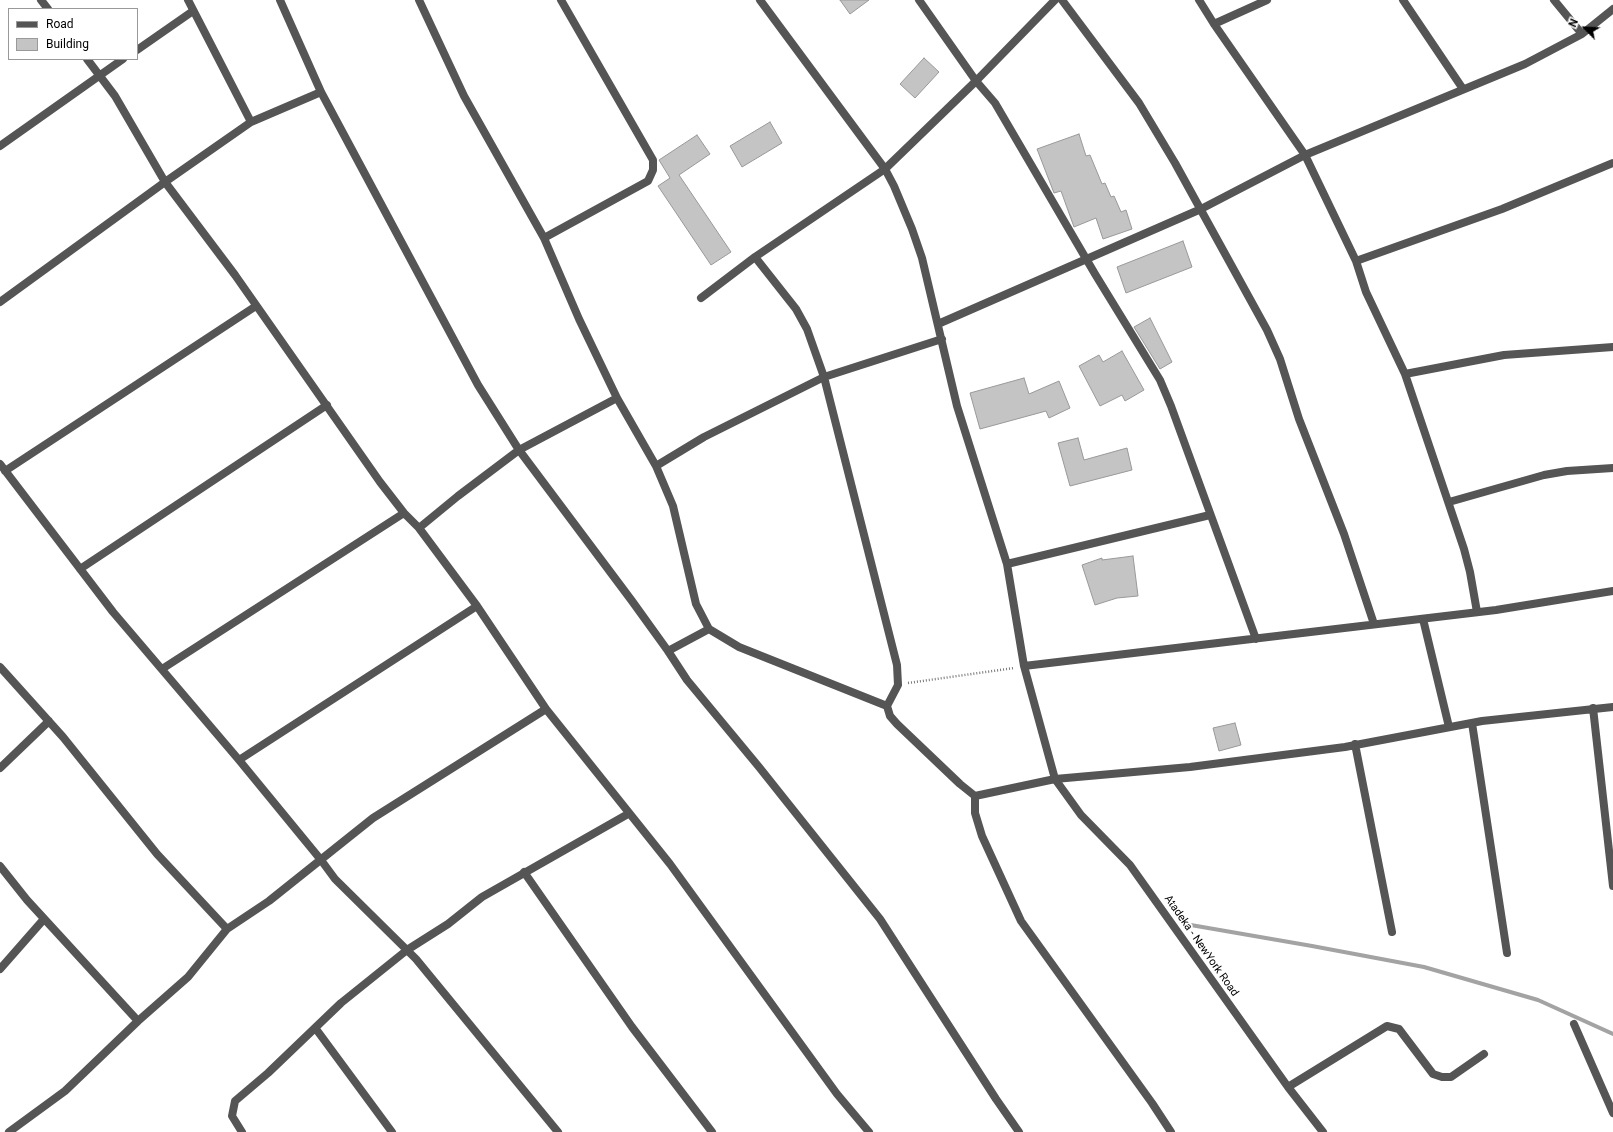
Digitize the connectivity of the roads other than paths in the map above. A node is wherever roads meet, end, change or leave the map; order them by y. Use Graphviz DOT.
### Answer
graph roads {
  1 [pos="41,0"];
  2 [pos="188,0"];
  3 [pos="280,0"];
  4 [pos="419,0"];
  5 [pos="561,0"];
  6 [pos="760,0"];
  7 [pos="919,0"];
  8 [pos="1055,0"];
  9 [pos="1062,0"];
  10 [pos="1199,0"];
  11 [pos="1267,0"];
  12 [pos="1403,0"];
  13 [pos="1554,0"];
  14 [pos="47,8"];
  15 [pos="1613,10"];
  16 [pos="193,11"];
  17 [pos="1214,24"];
  18 [pos="1582,34"];
  19 [pos="138,49"];
  20 [pos="88,60"];
  21 [pos="122,60"];
  22 [pos="99,75"];
  23 [pos="976,81"];
  24 [pos="1463,89"];
  25 [pos="321,92"];
  26 [pos="251,122"];
  27 [pos="0,146"];
  28 [pos="1305,155"];
  29 [pos="1613,163"];
  30 [pos="885,168"];
  31 [pos="165,182"];
  32 [pos="1201,208"];
  33 [pos="544,238"];
  34 [pos="755,257"];
  35 [pos="1086,259"];
  36 [pos="1356,261"];
  37 [pos="701,298"];
  38 [pos="0,302"];
  39 [pos="256,306"];
  40 [pos="938,324"];
  41 [pos="942,339"];
  42 [pos="1613,347"];
  43 [pos="1405,374"];
  44 [pos="824,377"];
  45 [pos="617,398"];
  46 [pos="326,405"];
  47 [pos="519,450"];
  48 [pos="0,464"];
  49 [pos="656,466"];
  50 [pos="1613,468"];
  51 [pos="5,471"];
  52 [pos="1449,502"];
  53 [pos="404,513"];
  54 [pos="1210,515"];
  55 [pos="419,528"];
  56 [pos="1007,564"];
  57 [pos="80,569"];
  58 [pos="1613,590"];
  59 [pos="477,606"];
  60 [pos="1477,612"];
  61 [pos="1423,619"];
  62 [pos="1374,624"];
  63 [pos="709,629"];
  64 [pos="1256,639"];
  65 [pos="668,651"];
  66 [pos="1024,666"];
  67 [pos="0,667"];
  68 [pos="162,669"];
  69 [pos="887,706"];
  70 [pos="1593,708"];
  71 [pos="1613,708"];
  72 [pos="546,709"];
  73 [pos="49,721"];
  74 [pos="1472,723"];
  75 [pos="1449,727"];
  76 [pos="1355,744"];
  77 [pos="239,760"];
  78 [pos="0,768"];
  79 [pos="1055,779"];
  80 [pos="975,796"];
  81 [pos="628,814"];
  82 [pos="321,860"];
  83 [pos="0,866"];
  84 [pos="524,872"];
  85 [pos="1613,886"];
  86 [pos="44,919"];
  87 [pos="227,929"];
  88 [pos="1392,932"];
  89 [pos="407,950"];
  90 [pos="1507,953"];
  91 [pos="0,969"];
  92 [pos="138,1022"];
  93 [pos="1574,1024"];
  94 [pos="316,1028"];
  95 [pos="1484,1054"];
  96 [pos="1288,1087"];
  97 [pos="1613,1113"];
  98 [pos="9,1132"];
  99 [pos="242,1132"];
  100 [pos="392,1132"];
  101 [pos="558,1132"];
  102 [pos="712,1132"];
  103 [pos="869,1132"];
  104 [pos="1019,1132"];
  105 [pos="1171,1132"];
  106 [pos="1323,1132"];
  1 -- 14 [label="street"];
  2 -- 16 [label="street"];
  3 -- 25 [label="street"];
  4 -- 33 [label="street"];
  5 -- 33 [label="street"];
  6 -- 30 [label="street"];
  7 -- 23 [label="street"];
  8 -- 23 [label="street"];
  9 -- 32 [label="street"];
  10 -- 17 [label="street"];
  11 -- 17 [label="street"];
  12 -- 24 [label="street"];
  13 -- 18 [label="street"];
  15 -- 18 [label="street"];
  16 -- 19 [label="street"];
  16 -- 26 [label="street"];
  17 -- 28 [label="street"];
  18 -- 24 [label="street"];
  20 -- 22 [label="street"];
  21 -- 22 [label="street"];
  22 -- 27 [label="street"];
  22 -- 31 [label="street"];
  23 -- 30 [label="street"];
  23 -- 35 [label="street"];
  24 -- 28 [label="street"];
  25 -- 26 [label="street"];
  25 -- 47 [label="street"];
  26 -- 31 [label="street"];
  28 -- 32 [label="street"];
  28 -- 36 [label="street"];
  29 -- 36 [label="street"];
  30 -- 34 [label="street"];
  30 -- 40 [label="street"];
  31 -- 38 [label="street"];
  31 -- 39 [label="street"];
  32 -- 35 [label="street"];
  32 -- 62 [label="street"];
  33 -- 45 [label="street"];
  34 -- 37 [label="street"];
  34 -- 44 [label="street"];
  35 -- 40 [label="street"];
  35 -- 54 [label="street"];
  36 -- 43 [label="street"];
  39 -- 46 [label="street"];
  39 -- 51 [label="street"];
  40 -- 41 [label="street"];
  41 -- 44 [label="street"];
  41 -- 56 [label="street"];
  42 -- 43 [label="street"];
  43 -- 52 [label="street"];
  44 -- 49 [label="street"];
  44 -- 69 [label="street"];
  45 -- 47 [label="street"];
  45 -- 49 [label="street"];
  46 -- 53 [label="street"];
  46 -- 57 [label="street"];
  47 -- 55 [label="street"];
  47 -- 65 [label="street"];
  48 -- 51 [label="street"];
  49 -- 63 [label="street"];
  50 -- 52 [label="street"];
  51 -- 57 [label="street"];
  52 -- 60 [label="street"];
  53 -- 55 [label="street"];
  53 -- 68 [label="street"];
  54 -- 56 [label="street"];
  54 -- 64 [label="street"];
  55 -- 59 [label="street"];
  56 -- 66 [label="street"];
  57 -- 68 [label="street"];
  58 -- 60 [label="street"];
  59 -- 72 [label="street"];
  59 -- 77 [label="street"];
  60 -- 61 [label="street"];
  61 -- 62 [label="street"];
  61 -- 75 [label="street"];
  62 -- 64 [label="street"];
  63 -- 65 [label="street"];
  63 -- 69 [label="street"];
  64 -- 66 [label="street"];
  65 -- 104 [label="street"];
  66 -- 79 [label="street"];
  67 -- 73 [label="street"];
  68 -- 77 [label="street"];
  69 -- 80 [label="street"];
  70 -- 71 [label="street"];
  70 -- 74 [label="street"];
  70 -- 85 [label="street"];
  72 -- 81 [label="street"];
  72 -- 82 [label="street"];
  73 -- 78 [label="street"];
  73 -- 87 [label="street"];
  74 -- 75 [label="street"];
  74 -- 90 [label="street"];
  75 -- 76 [label="street"];
  76 -- 79 [label="street"];
  76 -- 88 [label="street"];
  77 -- 82 [label="street"];
  79 -- 80 [label="street"];
  79 -- 96 [label="street, Atadeka - NewYork Road"];
  80 -- 105 [label="street"];
  81 -- 84 [label="street"];
  81 -- 103 [label="street"];
  82 -- 87 [label="street"];
  82 -- 89 [label="street"];
  83 -- 86 [label="street"];
  84 -- 89 [label="street"];
  84 -- 102 [label="street"];
  86 -- 91 [label="street"];
  86 -- 92 [label="street"];
  87 -- 92 [label="street"];
  89 -- 94 [label="street"];
  89 -- 101 [label="street"];
  92 -- 98 [label="street"];
  93 -- 97 [label="street"];
  94 -- 99 [label="street"];
  94 -- 100 [label="street"];
  95 -- 96 [label="street"];
  96 -- 106 [label="street, Atadeka - NewYork Road"];
}
